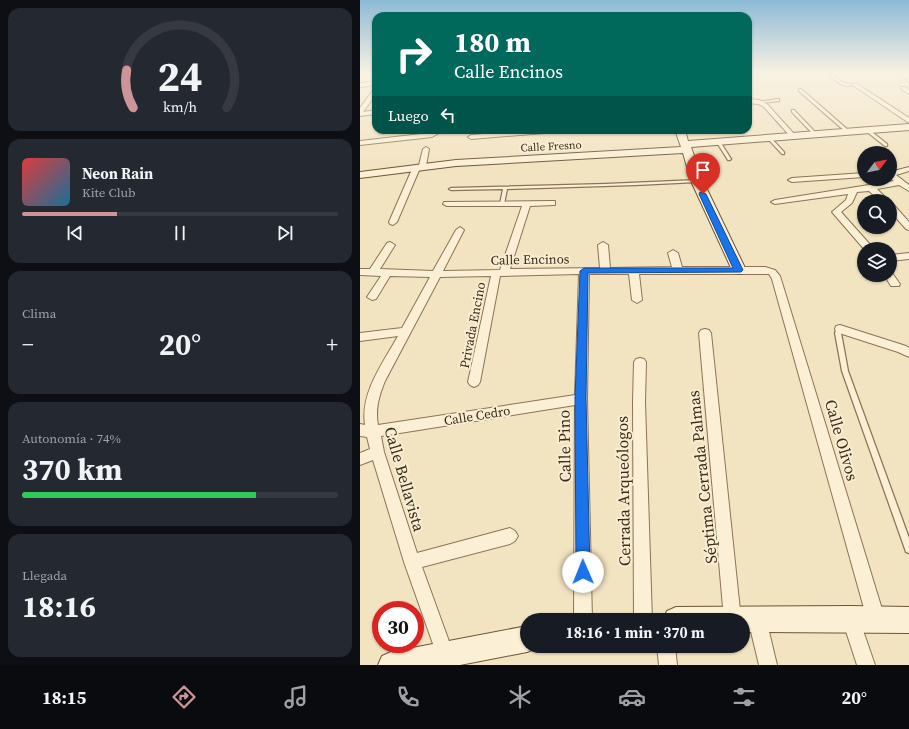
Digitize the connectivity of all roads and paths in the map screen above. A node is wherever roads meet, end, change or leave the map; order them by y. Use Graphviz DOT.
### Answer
graph roads {
  1 [pos="765,105"];
  2 [pos="817,105"];
  3 [pos="885,105"];
  4 [pos="792,111"];
  5 [pos="372,112"];
  6 [pos="360,113"];
  7 [pos="909,121"];
  8 [pos="909,127"];
  9 [pos="867,130"];
  10 [pos="847,131"];
  11 [pos="434,134"];
  12 [pos="507,134"];
  13 [pos="681,134"];
  14 [pos="815,134"];
  15 [pos="793,136"];
  16 [pos="470,137"];
  17 [pos="769,138"];
  18 [pos="718,141"];
  19 [pos="360,143"];
  20 [pos="886,146"];
  21 [pos="686,147"];
  22 [pos="426,149"];
  23 [pos="783,153"];
  24 [pos="729,160"];
  25 [pos="420,167"];
  26 [pos="909,169"];
  27 [pos="897,172"];
  28 [pos="360,175"];
  29 [pos="857,175"];
  30 [pos="897,179"];
  31 [pos="792,180"];
  32 [pos="697,181"];
  33 [pos="901,182"];
  34 [pos="505,188"];
  35 [pos="871,188"];
  36 [pos="452,189"];
  37 [pos="909,189"];
  38 [pos="853,191"];
  39 [pos="877,194"];
  40 [pos="775,202"];
  41 [pos="527,203"];
  42 [pos="552,203"];
  43 [pos="447,204"];
  44 [pos="502,204"];
  45 [pos="897,214"];
  46 [pos="393,222"];
  47 [pos="909,227"];
  48 [pos="460,230"];
  49 [pos="863,242"];
  50 [pos="390,245"];
  51 [pos="603,245"];
  52 [pos="673,253"];
  53 [pos="909,256"];
  54 [pos="897,257"];
  55 [pos="739,270"];
  56 [pos="374,271"];
  57 [pos="584,271"];
  58 [pos="605,271"];
  59 [pos="634,271"];
  60 [pos="678,271"];
  61 [pos="360,272"];
  62 [pos="388,272"];
  63 [pos="772,272"];
  64 [pos="500,273"];
  65 [pos="437,274"];
  66 [pos="372,297"];
  67 [pos="637,300"];
  68 [pos="840,329"];
  69 [pos="406,331"];
  70 [pos="705,332"];
  71 [pos="360,337"];
  72 [pos="909,353"];
  73 [pos="640,362"];
  74 [pos="474,382"];
  75 [pos="581,398"];
  76 [pos="366,431"];
  77 [pos="377,452"];
  78 [pos="360,459"];
  79 [pos="510,536"];
  80 [pos="909,549"];
  81 [pos="412,562"];
  82 [pos="583,613"];
  83 [pos="643,613"];
  84 [pos="744,613"];
  85 [pos="750,619"];
  86 [pos="851,619"];
  87 [pos="876,619"];
  88 [pos="909,620"];
  89 [pos="750,629"];
  90 [pos="520,640"];
  91 [pos="667,653"];
  92 [pos="445,656"];
  93 [pos="396,664"];
  94 [pos="668,665"];
  95 [pos="768,665"];
  96 [pos="866,665"];
  1 -- 15 [label="street"];
  2 -- 10 [label="lane"];
  3 -- 7 [label="street"];
  4 -- 14 [label="lane"];
  5 -- 6 [label="street"];
  8 -- 9 [label="street, Calle Fresno"];
  9 -- 10 [label="street, Calle Fresno"];
  9 -- 20 [label="lane"];
  10 -- 14 [label="street, Calle Fresno"];
  11 -- 19 [label="street"];
  12 -- 16 [label="street"];
  13 -- 21 [label="street"];
  14 -- 15 [label="street, Calle Fresno"];
  15 -- 17 [label="street, Calle Fresno"];
  17 -- 18 [label="street, Calle Fresno"];
  17 -- 23 [label="lane"];
  18 -- 21 [label="street, Calle Fresno"];
  18 -- 24 [label="lane"];
  21 -- 25 [label="street, Calle Fresno"];
  21 -- 32 [label="street"];
  22 -- 25 [label="street"];
  25 -- 28 [label="street, Calle Fresno"];
  25 -- 46 [label="street"];
  26 -- 27 [label="street"];
  29 -- 31 [label="street"];
  30 -- 33 [label="street"];
  32 -- 34 [label="lane"];
  32 -- 55 [label="street"];
  33 -- 35 [label="street"];
  33 -- 37 [label="street"];
  34 -- 36 [label="lane"];
  34 -- 44 [label="lane"];
  35 -- 38 [label="street"];
  35 -- 39 [label="street"];
  38 -- 40 [label="street"];
  38 -- 49 [label="street"];
  41 -- 42 [label="street"];
  41 -- 44 [label="street"];
  41 -- 64 [label="street, Privada Encino"];
  43 -- 44 [label="street"];
  45 -- 47 [label="street"];
  48 -- 65 [label="street"];
  50 -- 56 [label="street"];
  51 -- 58 [label="street"];
  52 -- 60 [label="street"];
  53 -- 54 [label="street"];
  55 -- 60 [label="street, Calle Encinos"];
  55 -- 63 [label="street, Calle Encinos"];
  56 -- 61 [label="street, Calle Encinos"];
  56 -- 62 [label="street, Calle Encinos"];
  57 -- 58 [label="street, Calle Encinos"];
  57 -- 64 [label="street, Calle Encinos"];
  57 -- 75 [label="street, Calle Pino"];
  58 -- 59 [label="street, Calle Encinos"];
  59 -- 60 [label="street, Calle Encinos"];
  59 -- 67 [label="street"];
  62 -- 65 [label="street, Calle Encinos"];
  62 -- 66 [label="street"];
  63 -- 87 [label="street, Calle Olivos"];
  64 -- 65 [label="street, Calle Encinos"];
  64 -- 74 [label="street, Privada Encino"];
  65 -- 69 [label="street, Calle Bellavista"];
  68 -- 72 [label="street"];
  68 -- 80 [label="lane"];
  69 -- 71 [label="street"];
  69 -- 76 [label="street, Calle Bellavista"];
  70 -- 84 [label="street, Séptima Cerrada Palmas"];
  73 -- 83 [label="street, Cerrada Arqueólogos"];
  75 -- 76 [label="street, Calle Cedro"];
  75 -- 82 [label="street, Calle Pino"];
  76 -- 77 [label="street, Calle Bellavista"];
  77 -- 78 [label="street"];
  77 -- 81 [label="street, Calle Bellavista"];
  79 -- 81 [label="street"];
  81 -- 92 [label="street, Calle Bellavista"];
  85 -- 86 [label="street"];
  86 -- 87 [label="street"];
  86 -- 96 [label="street"];
  87 -- 88 [label="street"];
  89 -- 95 [label="street, Séptima Cerrada Palmas"];
  90 -- 92 [label="street"];
  91 -- 94 [label="street"];
  92 -- 93 [label="street"];
}
